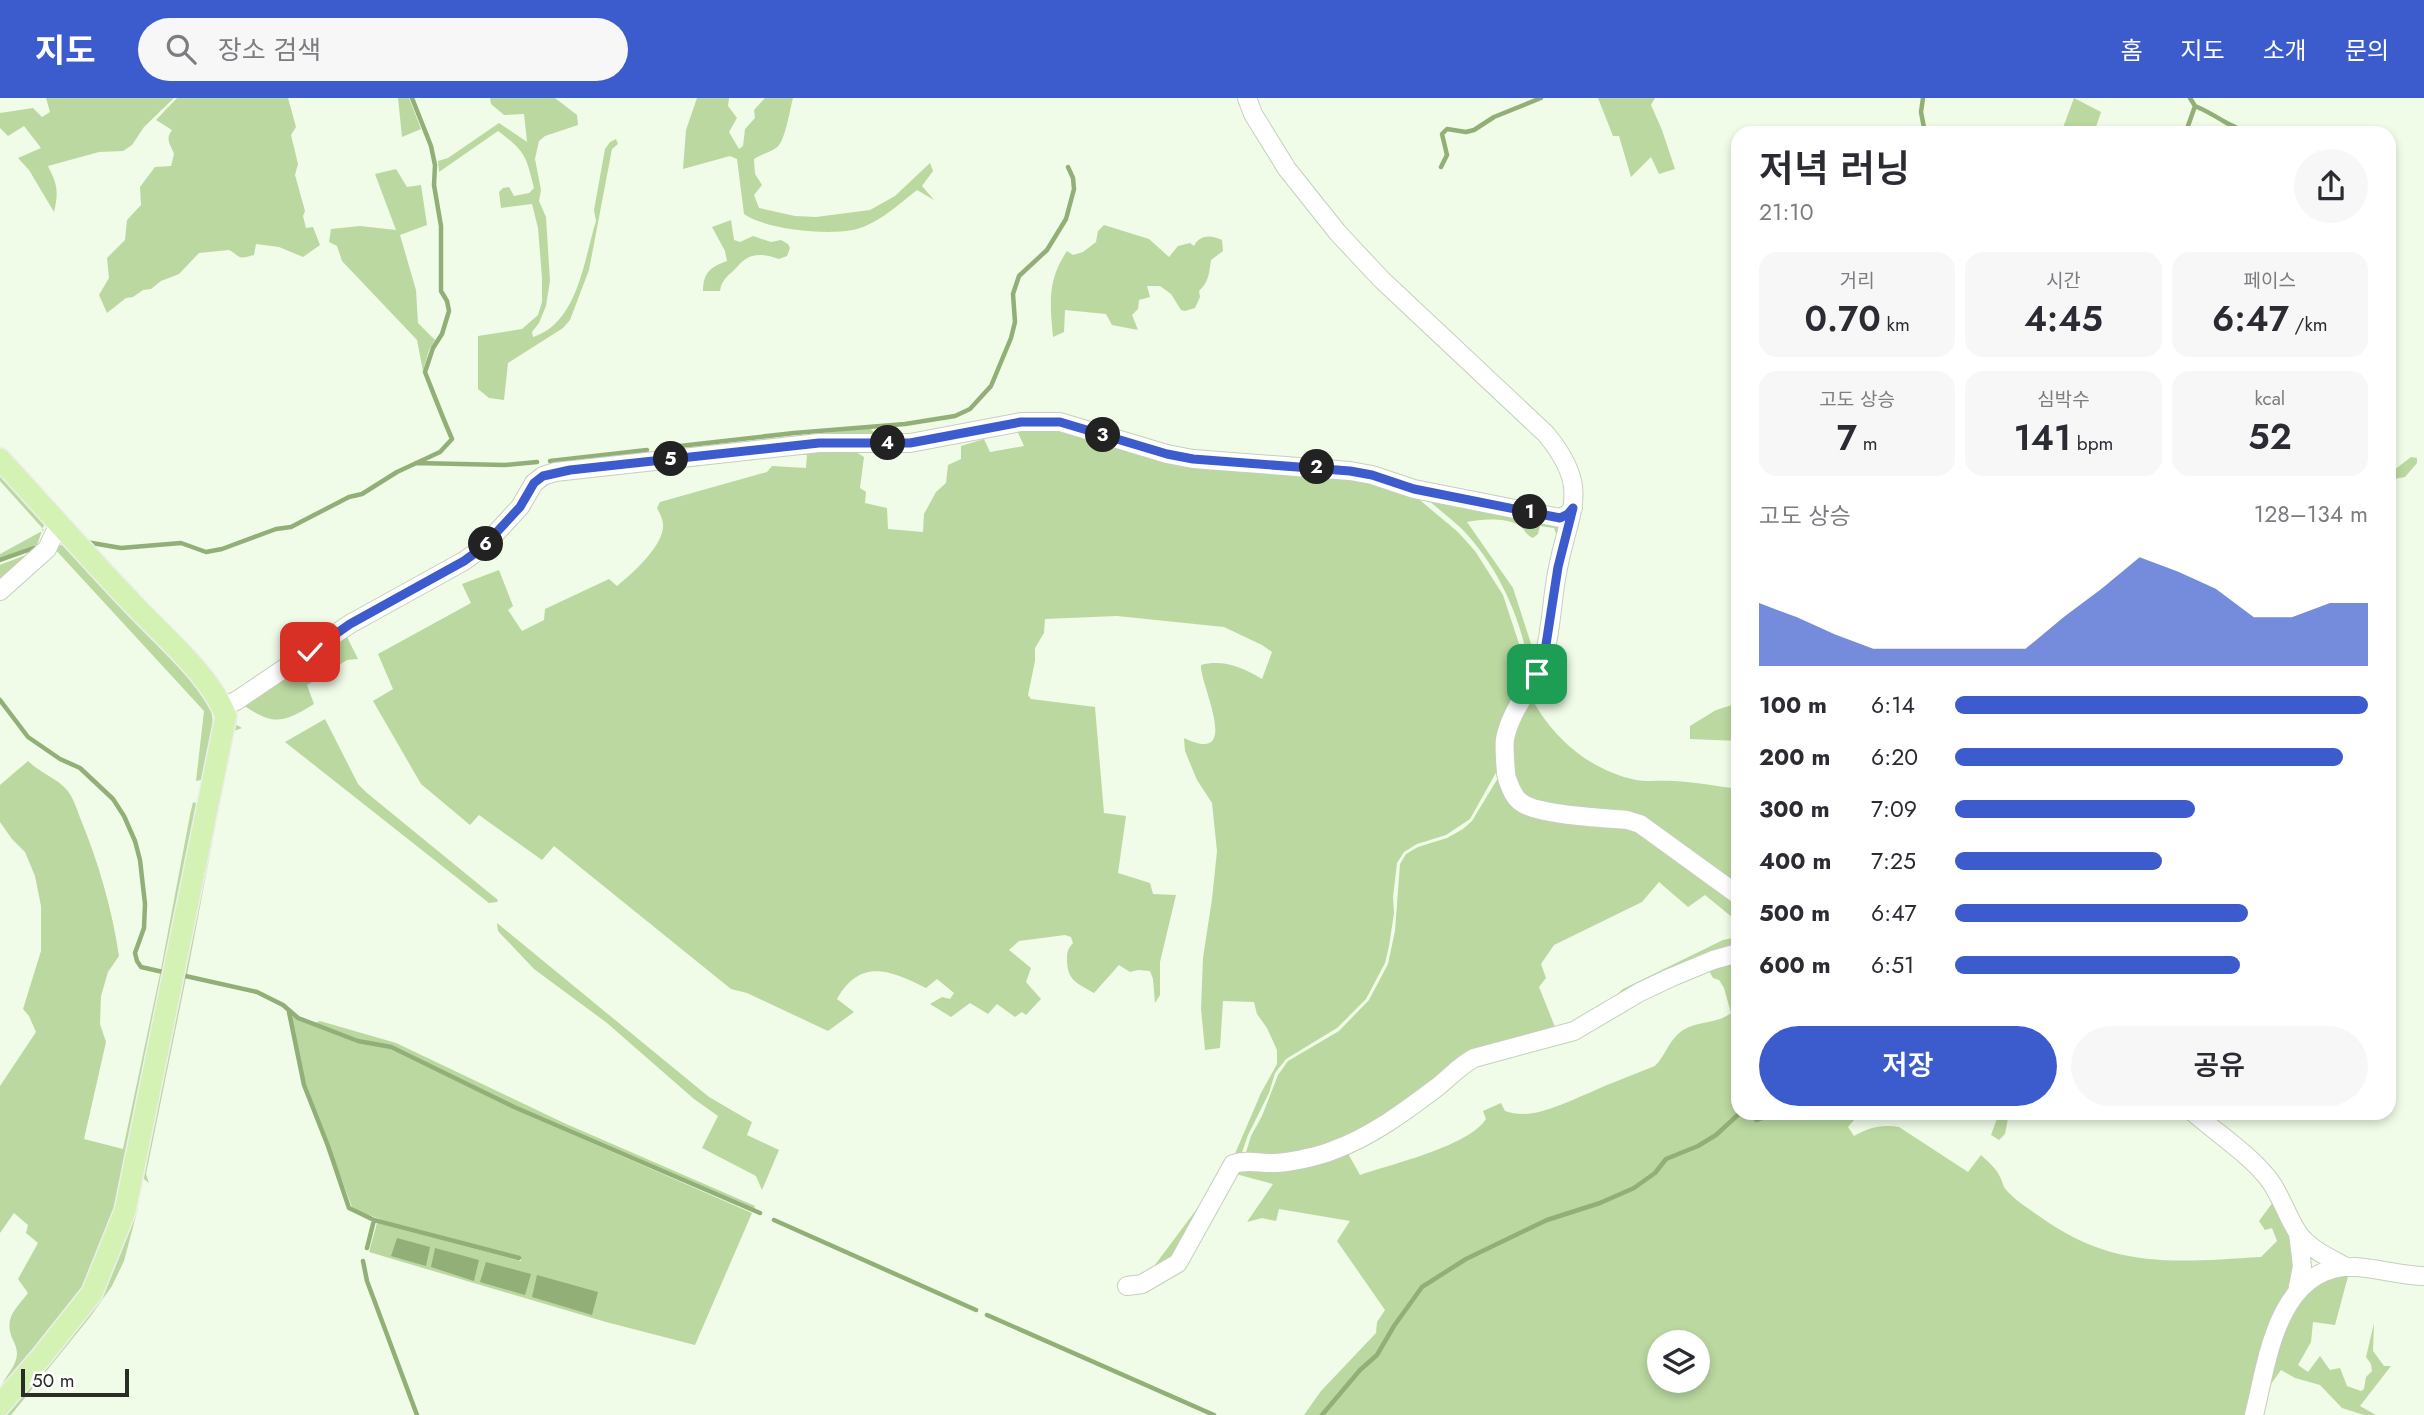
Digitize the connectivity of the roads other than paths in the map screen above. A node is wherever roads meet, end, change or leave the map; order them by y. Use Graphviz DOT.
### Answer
graph roads {
  1 [pos="1247,98"];
  2 [pos="0,459"];
  3 [pos="1573,508"];
  4 [pos="58,526"];
  5 [pos="0,591"];
  6 [pos="222,706"];
  7 [pos="1731,890"];
  8 [pos="1731,955"];
  9 [pos="2202,1120"];
  10 [pos="2298,1233"];
  11 [pos="2346,1267"];
  12 [pos="2424,1276"];
  13 [pos="1127,1286"];
  14 [pos="2297,1292"];
  15 [pos="0,1405"];
  16 [pos="2253,1415"];
  1 -- 3 [label="street"];
  2 -- 4 [label="main road"];
  3 -- 6 [label="street"];
  3 -- 7 [label="street"];
  4 -- 5 [label="street"];
  4 -- 6 [label="main road"];
  6 -- 15 [label="main road"];
  8 -- 13 [label="street"];
  9 -- 10 [label="street"];
  10 -- 11 [label="street"];
  10 -- 14 [label="street"];
  11 -- 12 [label="street"];
  11 -- 14 [label="street"];
  14 -- 16 [label="street"];
}
